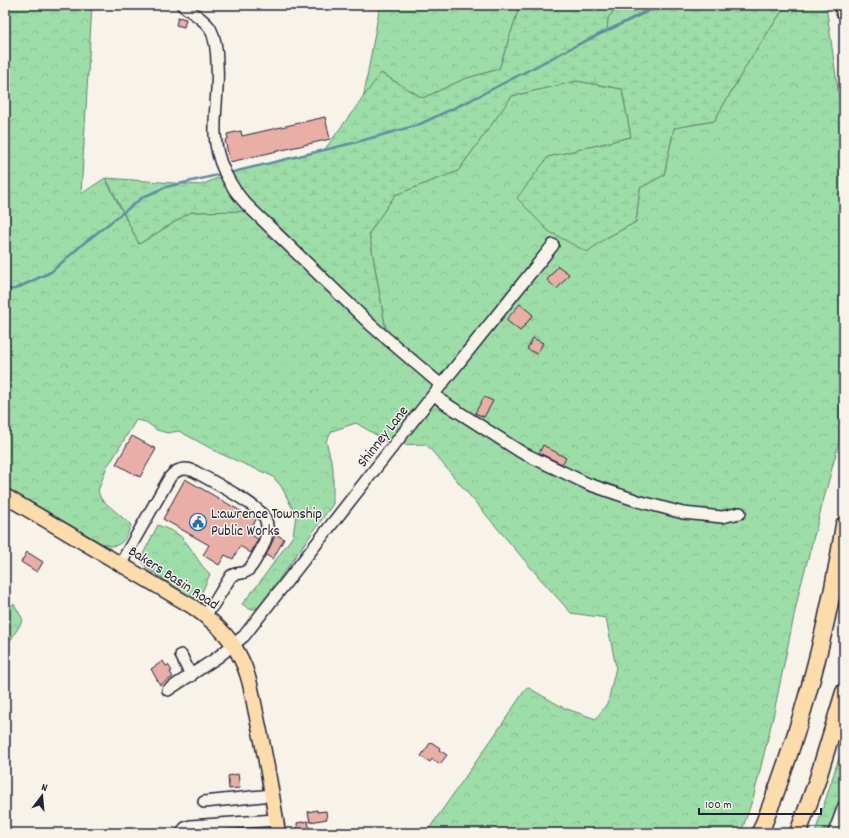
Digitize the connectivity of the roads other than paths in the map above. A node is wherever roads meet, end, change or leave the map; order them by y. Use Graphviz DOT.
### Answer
graph roads {
  1 [pos="182,5"];
  2 [pos="843,5"];
  3 [pos="844,10"];
  4 [pos="553,244"];
  5 [pos="441,385"];
  6 [pos="434,394"];
  7 [pos="5,496"];
  8 [pos="740,514"];
  9 [pos="844,525"];
  10 [pos="121,563"];
  11 [pos="205,615"];
  12 [pos="234,646"];
  13 [pos="181,655"];
  14 [pos="191,676"];
  15 [pos="168,690"];
  16 [pos="844,692"];
  17 [pos="272,795"];
  18 [pos="204,802"];
  19 [pos="844,806"];
  20 [pos="277,826"];
  21 [pos="182,833"];
  22 [pos="760,833"];
  23 [pos="798,833"];
  24 [pos="834,833"];
  1 -- 5 [label="street"];
  2 -- 3 [label="highway"];
  4 -- 5 [label="street, Shinney Lane"];
  5 -- 6 [label="street, Shinney Lane"];
  6 -- 8 [label="street"];
  6 -- 12 [label="street, Shinney Lane"];
  7 -- 10 [label="main road, Bakers Basin Road"];
  9 -- 22 [label="highway"];
  10 -- 11 [label="main road, Bakers Basin Road"];
  10 -- 11 [label="street"];
  11 -- 12 [label="main road, Bakers Basin Road"];
  12 -- 14 [label="street, Shinney Lane"];
  12 -- 17 [label="main road, Bakers Basin Road"];
  13 -- 14 [label="street"];
  14 -- 15 [label="street, Shinney Lane"];
  16 -- 23 [label="highway"];
  17 -- 18 [label="street"];
  17 -- 20 [label="main road, Bakers Basin Road"];
  19 -- 24 [label="street"];
  20 -- 21 [label="street"];
}
